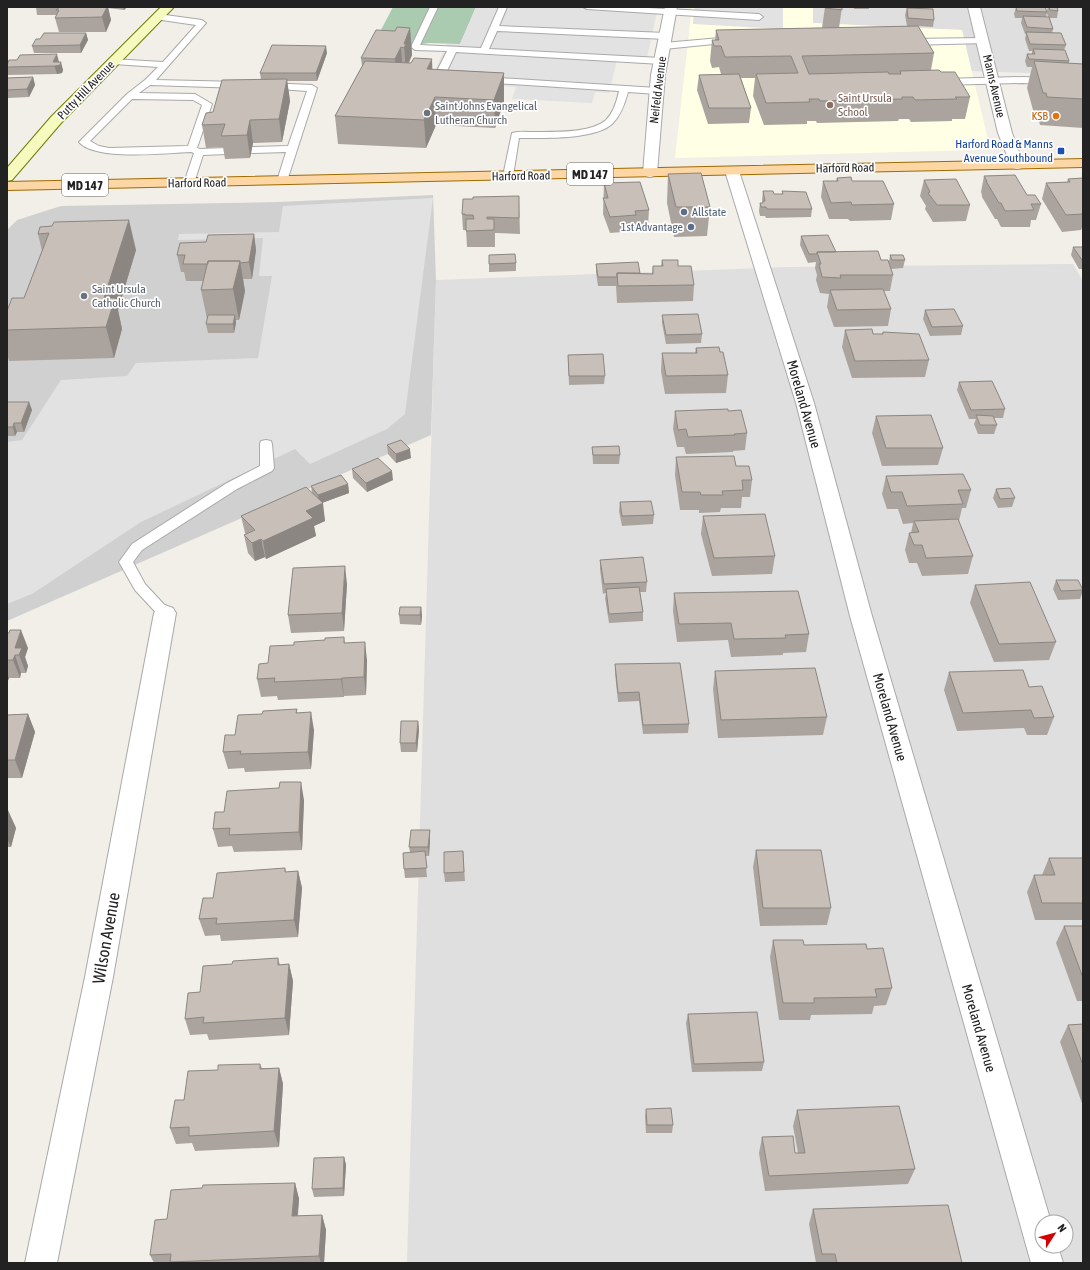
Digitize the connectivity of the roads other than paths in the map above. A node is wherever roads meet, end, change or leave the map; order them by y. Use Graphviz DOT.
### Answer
graph roads {
  1 [pos="168,7"];
  2 [pos="434,7"];
  3 [pos="503,7"];
  4 [pos="587,7"];
  5 [pos="759,7"];
  6 [pos="974,7"];
  7 [pos="671,9"];
  8 [pos="158,17"];
  9 [pos="494,28"];
  10 [pos="743,39"];
  11 [pos="665,41"];
  12 [pos="983,41"];
  13 [pos="899,42"];
  14 [pos="454,49"];
  15 [pos="484,51"];
  16 [pos="114,61"];
  17 [pos="661,61"];
  18 [pos="164,65"];
  19 [pos="992,81"];
  20 [pos="148,82"];
  21 [pos="930,82"];
  22 [pos="1083,83"];
  23 [pos="624,88"];
  24 [pos="657,91"];
  25 [pos="130,96"];
  26 [pos="291,149"];
  27 [pos="195,150"];
  28 [pos="252,150"];
  29 [pos="227,151"];
  30 [pos="1083,163"];
  31 [pos="1017,164"];
  32 [pos="732,171"];
  33 [pos="650,173"];
  34 [pos="508,176"];
  35 [pos="7,177"];
  36 [pos="282,181"];
  37 [pos="189,183"];
  38 [pos="7,186"];
  39 [pos="266,444"];
  40 [pos="165,612"];
  41 [pos="41,1263"];
  42 [pos="1047,1263"];
  1 -- 8 [label="main road, Putty Hill Avenue"];
  2 -- 14 [label="lane"];
  3 -- 9 [label="lane"];
  4 -- 7 [label="lane"];
  5 -- 7 [label="lane"];
  6 -- 12 [label="street, Manns Avenue"];
  7 -- 11 [label="street, Neifeld Avenue"];
  8 -- 16 [label="main road, Putty Hill Avenue"];
  8 -- 18 [label="lane"];
  9 -- 11 [label="lane"];
  9 -- 15 [label="lane"];
  10 -- 11 [label="lane"];
  11 -- 17 [label="street, Neifeld Avenue"];
  12 -- 13 [label="lane"];
  12 -- 19 [label="street, Manns Avenue"];
  14 -- 15 [label="lane"];
  14 -- 23 [label="lane"];
  15 -- 17 [label="lane"];
  16 -- 18 [label="lane"];
  16 -- 35 [label="main road, Putty Hill Avenue"];
  17 -- 24 [label="street, Neifeld Avenue"];
  18 -- 20 [label="lane"];
  19 -- 21 [label="lane"];
  19 -- 22 [label="lane"];
  19 -- 31 [label="street, Manns Avenue"];
  20 -- 25 [label="lane"];
  20 -- 26 [label="lane"];
  23 -- 24 [label="lane"];
  23 -- 34 [label="lane"];
  24 -- 33 [label="street, Neifeld Avenue"];
  25 -- 27 [label="lane"];
  25 -- 27 [label="lane"];
  26 -- 28 [label="lane"];
  26 -- 36 [label="lane"];
  27 -- 29 [label="lane"];
  27 -- 37 [label="lane"];
  30 -- 31 [label="main road, Harford Road / MD 147"];
  31 -- 32 [label="main road, Harford Road / MD 147"];
  32 -- 33 [label="main road, Harford Road / MD 147"];
  32 -- 42 [label="street, Moreland Avenue"];
  33 -- 34 [label="main road, Harford Road / MD 147"];
  34 -- 36 [label="main road, Harford Road / MD 147"];
  36 -- 37 [label="main road, Harford Road / MD 147"];
  37 -- 38 [label="main road, Harford Road / MD 147"];
  39 -- 40 [label="lane"];
  40 -- 41 [label="street, Wilson Avenue"];
}
